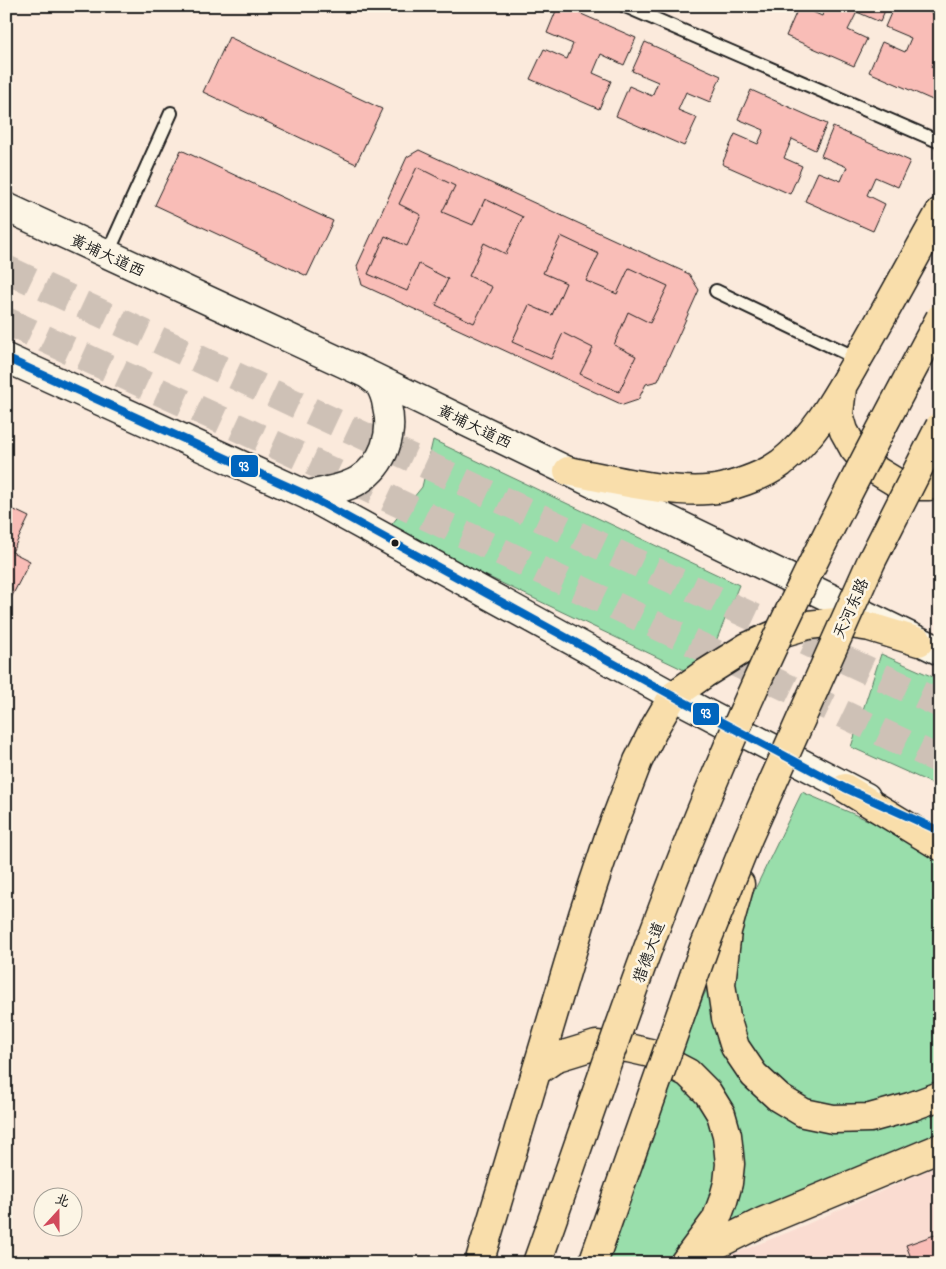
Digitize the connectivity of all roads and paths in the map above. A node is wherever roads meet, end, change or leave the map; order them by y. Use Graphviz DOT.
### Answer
graph roads {
  1 [pos="625,6"];
  2 [pos="171,113"];
  3 [pos="940,142"];
  4 [pos="6,207"];
  5 [pos="940,212"];
  6 [pos="107,255"];
  7 [pos="716,291"];
  8 [pos="940,318"];
  9 [pos="6,358"];
  10 [pos="858,359"];
  11 [pos="367,374"];
  12 [pos="843,386"];
  13 [pos="940,426"];
  14 [pos="568,471"];
  15 [pos="940,482"];
  16 [pos="307,495"];
  17 [pos="929,646"];
  18 [pos="673,696"];
  19 [pos="845,788"];
  20 [pos="767,794"];
  21 [pos="940,831"];
  22 [pos="940,846"];
  23 [pos="537,1071"];
  24 [pos="940,1096"];
  25 [pos="940,1148"];
  26 [pos="686,1261"];
  27 [pos="479,1263"];
  28 [pos="537,1263"];
  29 [pos="593,1263"];
  1 -- 3 [label="lane"];
  2 -- 6 [label="lane"];
  4 -- 6 [label="main road, 黄埔大道西"];
  5 -- 10 [label="highway"];
  6 -- 11 [label="main road, 黄埔大道西"];
  7 -- 10 [label="lane"];
  8 -- 28 [label="highway, 猎德大道, bridge"];
  9 -- 16 [label="main road"];
  10 -- 12 [label="highway"];
  11 -- 14 [label="main road, 黄埔大道西"];
  11 -- 16 [label="main road"];
  12 -- 14 [label="highway"];
  12 -- 15 [label="highway"];
  13 -- 20 [label="highway, 天河东路, bridge"];
  14 -- 17 [label="main road, 黄埔大道西"];
  16 -- 18 [label="main road"];
  17 -- 18 [label="highway"];
  18 -- 19 [label="main road"];
  18 -- 23 [label="highway"];
  19 -- 21 [label="main road"];
  19 -- 22 [label="highway"];
  20 -- 24 [label="highway, bridge"];
  20 -- 29 [label="highway, bridge"];
  23 -- 26 [label="highway"];
  23 -- 27 [label="highway"];
  25 -- 26 [label="highway"];
}
